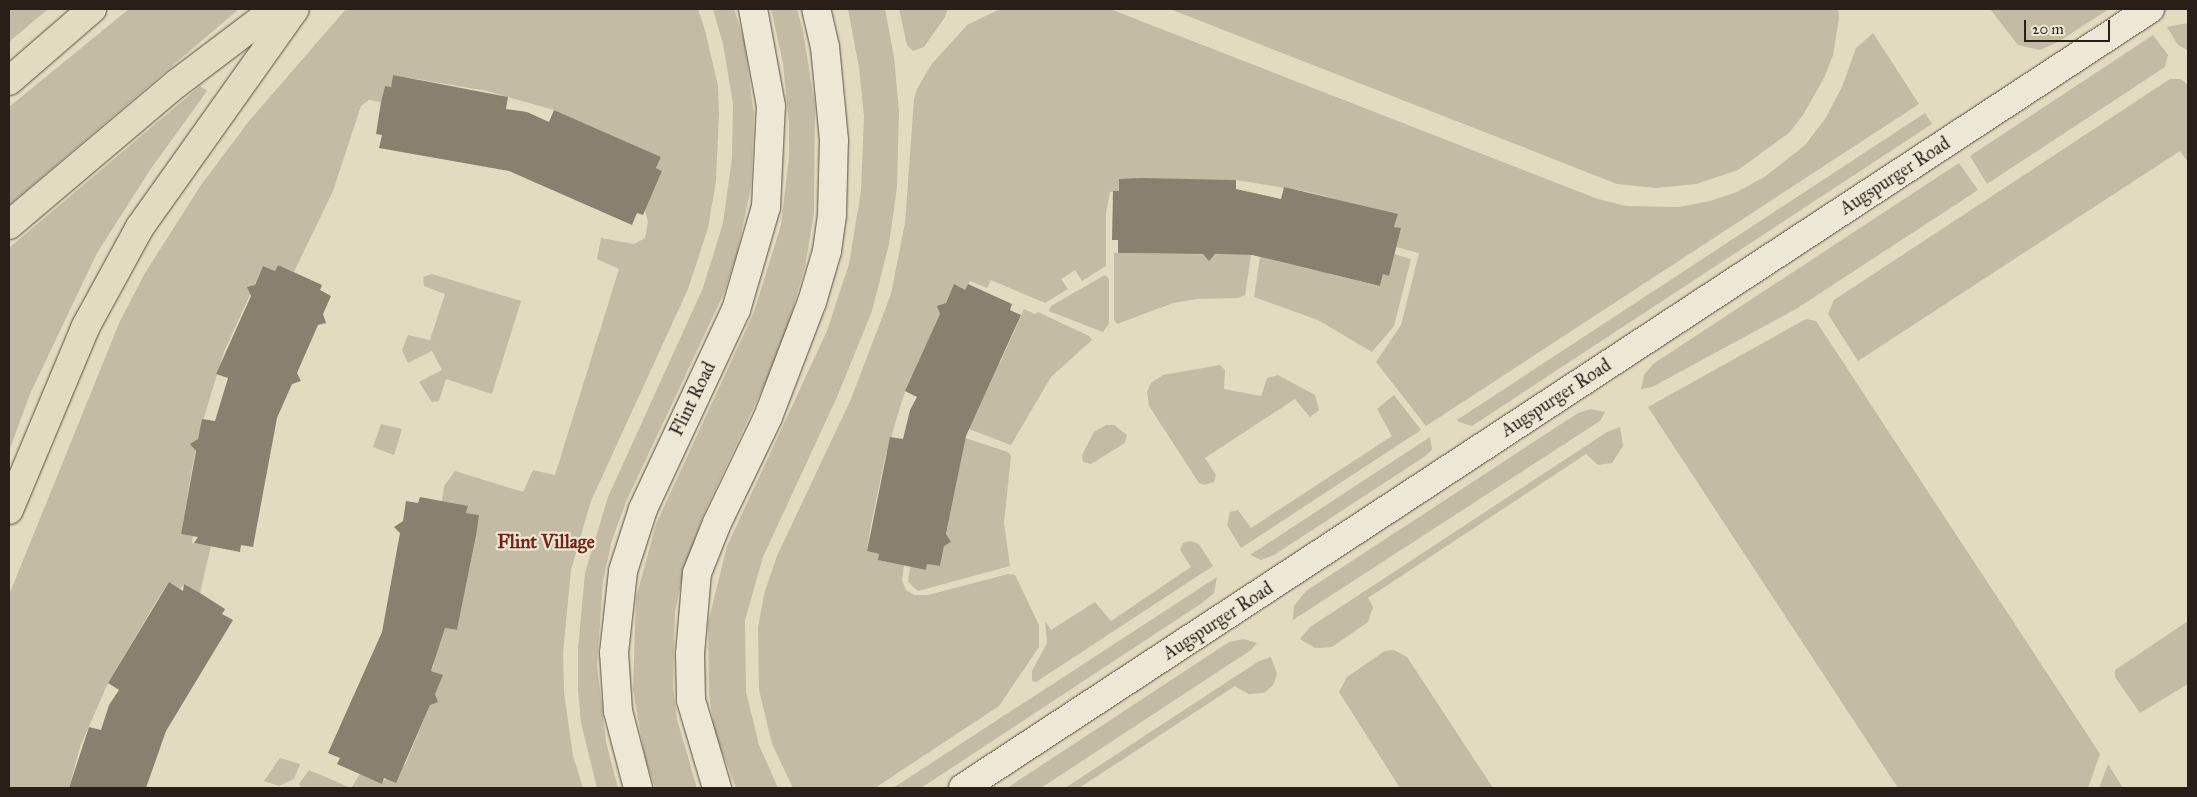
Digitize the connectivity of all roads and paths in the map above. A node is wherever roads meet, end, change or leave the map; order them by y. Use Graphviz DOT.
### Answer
graph roads {
  1 [pos="92,9"];
  2 [pos="275,9"];
  3 [pos="295,9"];
  4 [pos="753,9"];
  5 [pos="816,9"];
  6 [pos="2150,9"];
  7 [pos="9,81"];
  8 [pos="9,225"];
  9 [pos="9,510"];
  10 [pos="638,788"];
  11 [pos="717,788"];
  12 [pos="963,788"];
  1 -- 7 [label="main road"];
  2 -- 8 [label="main road"];
  3 -- 9 [label="main road"];
  4 -- 10 [label="street, Flint Road"];
  5 -- 11 [label="street"];
  6 -- 12 [label="street, Augspurger Road"];
}
